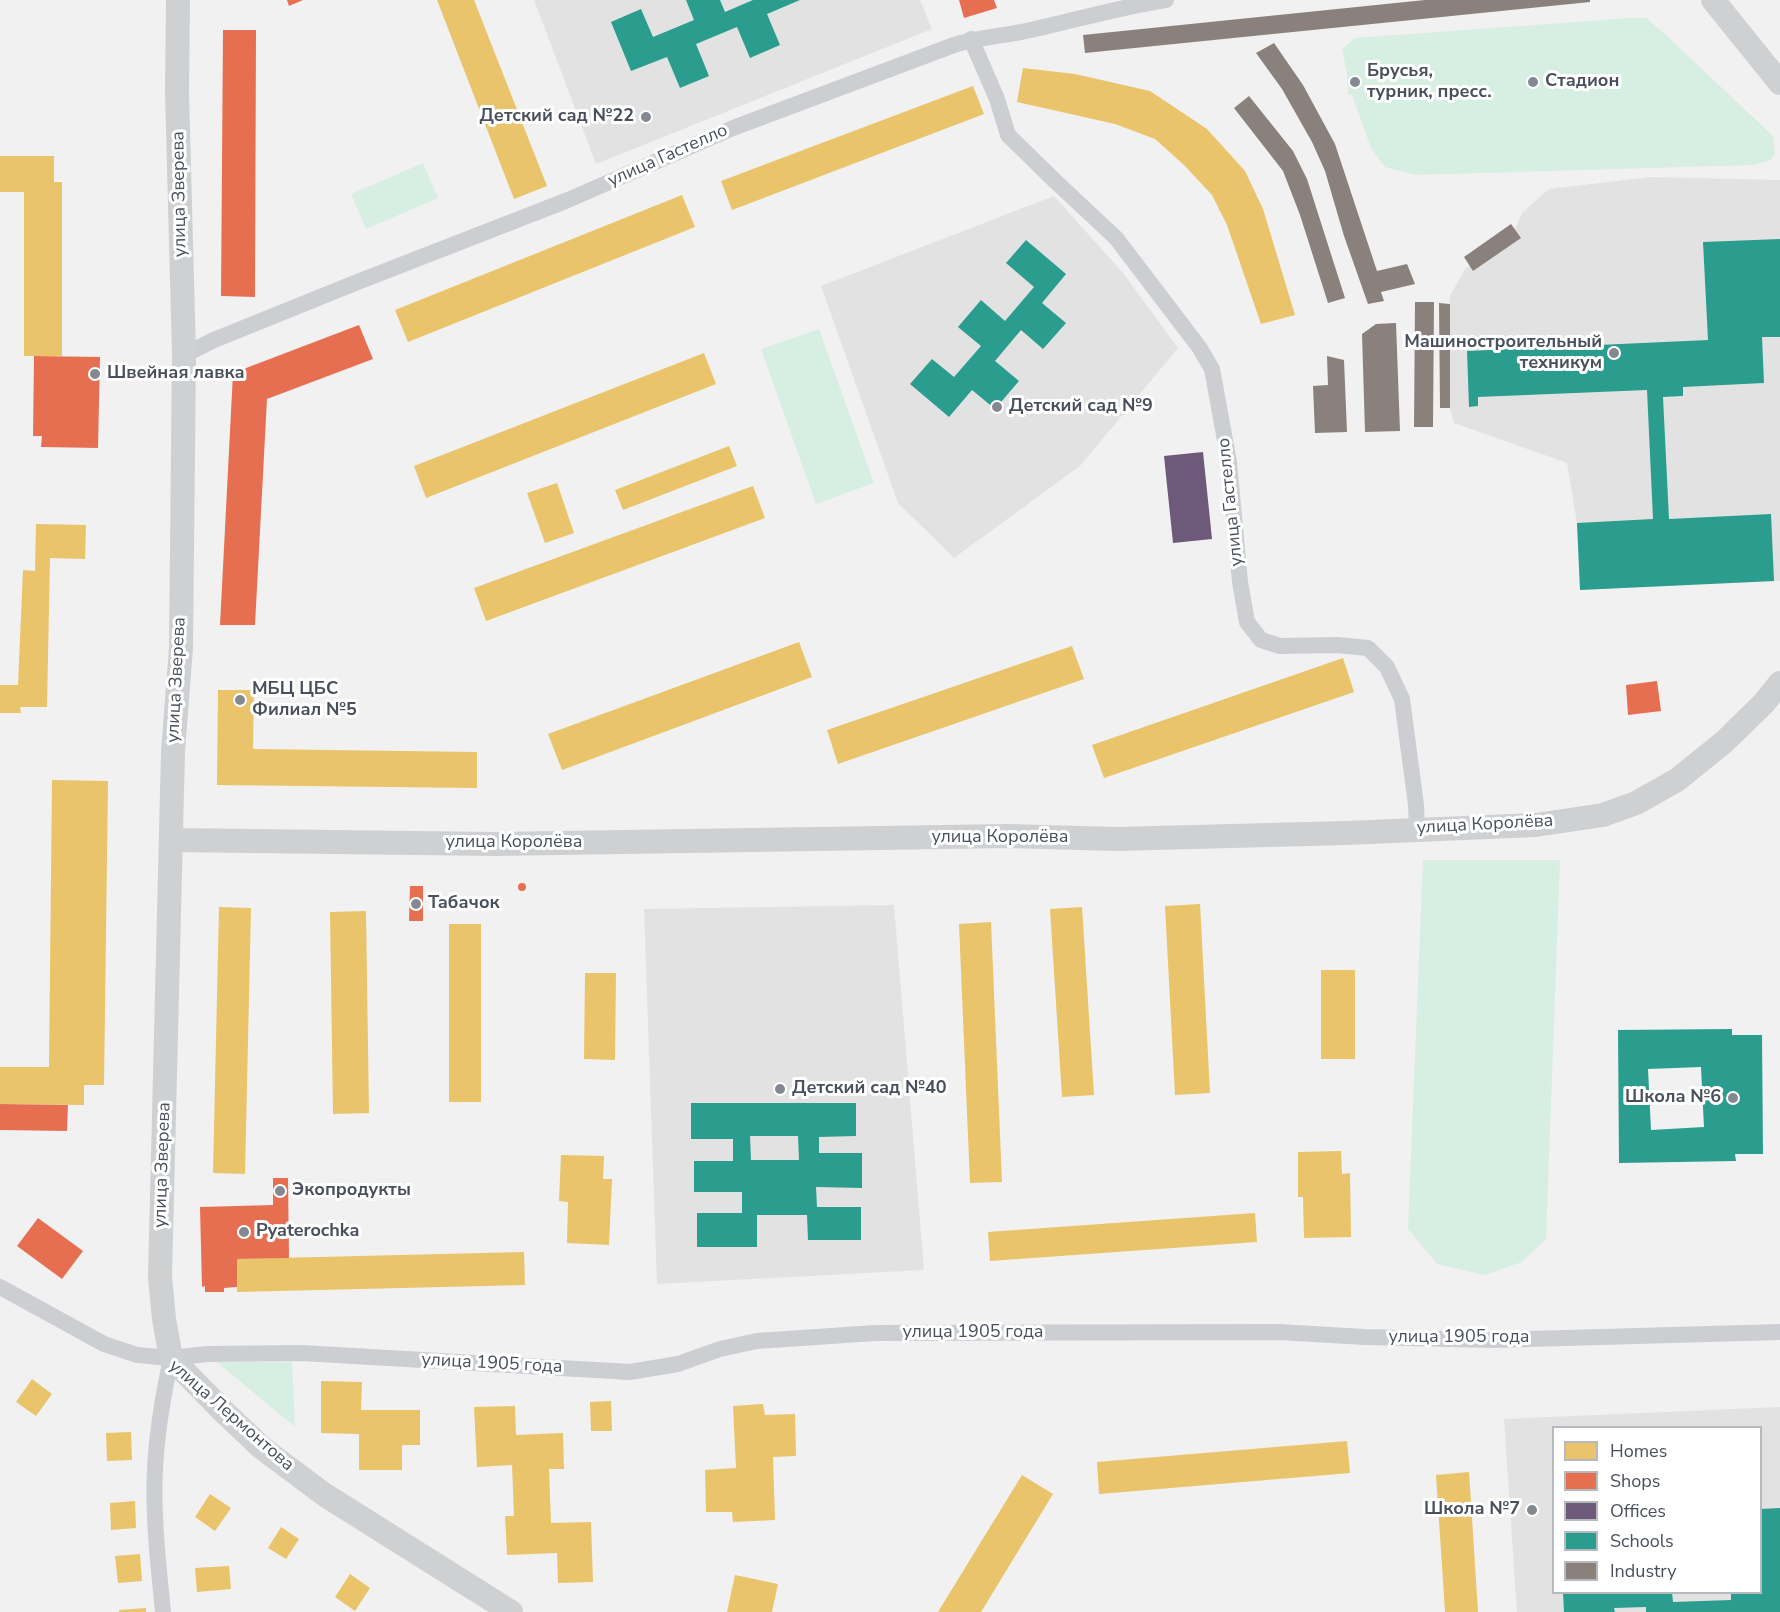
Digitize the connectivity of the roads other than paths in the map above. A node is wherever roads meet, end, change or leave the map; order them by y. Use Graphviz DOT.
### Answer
graph roads {
  1 [pos="178,0"];
  2 [pos="1166,0"];
  3 [pos="1713,0"];
  4 [pos="971,39"];
  5 [pos="1780,83"];
  6 [pos="184,355"];
  7 [pos="1780,683"];
  8 [pos="1417,830"];
  9 [pos="172,840"];
  10 [pos="0,1287"];
  11 [pos="1780,1332"];
  12 [pos="171,1358"];
  13 [pos="163,1612"];
  14 [pos="511,1612"];
  1 -- 6 [label="main road, улица Зверева"];
  2 -- 4 [label="street, улица Гастелло"];
  3 -- 5 [label="main road"];
  4 -- 6 [label="street, улица Гастелло"];
  4 -- 8 [label="street, улица Гастелло"];
  6 -- 9 [label="main road, улица Зверева"];
  7 -- 8 [label="main road, улица Королёва"];
  8 -- 9 [label="main road, улица Королёва"];
  9 -- 12 [label="main road, улица Зверева"];
  10 -- 12 [label="street, улица Лермонтова"];
  11 -- 12 [label="street, улица 1905 года"];
  12 -- 13 [label="street"];
  12 -- 14 [label="main road, улица Лермонтова"];
}
